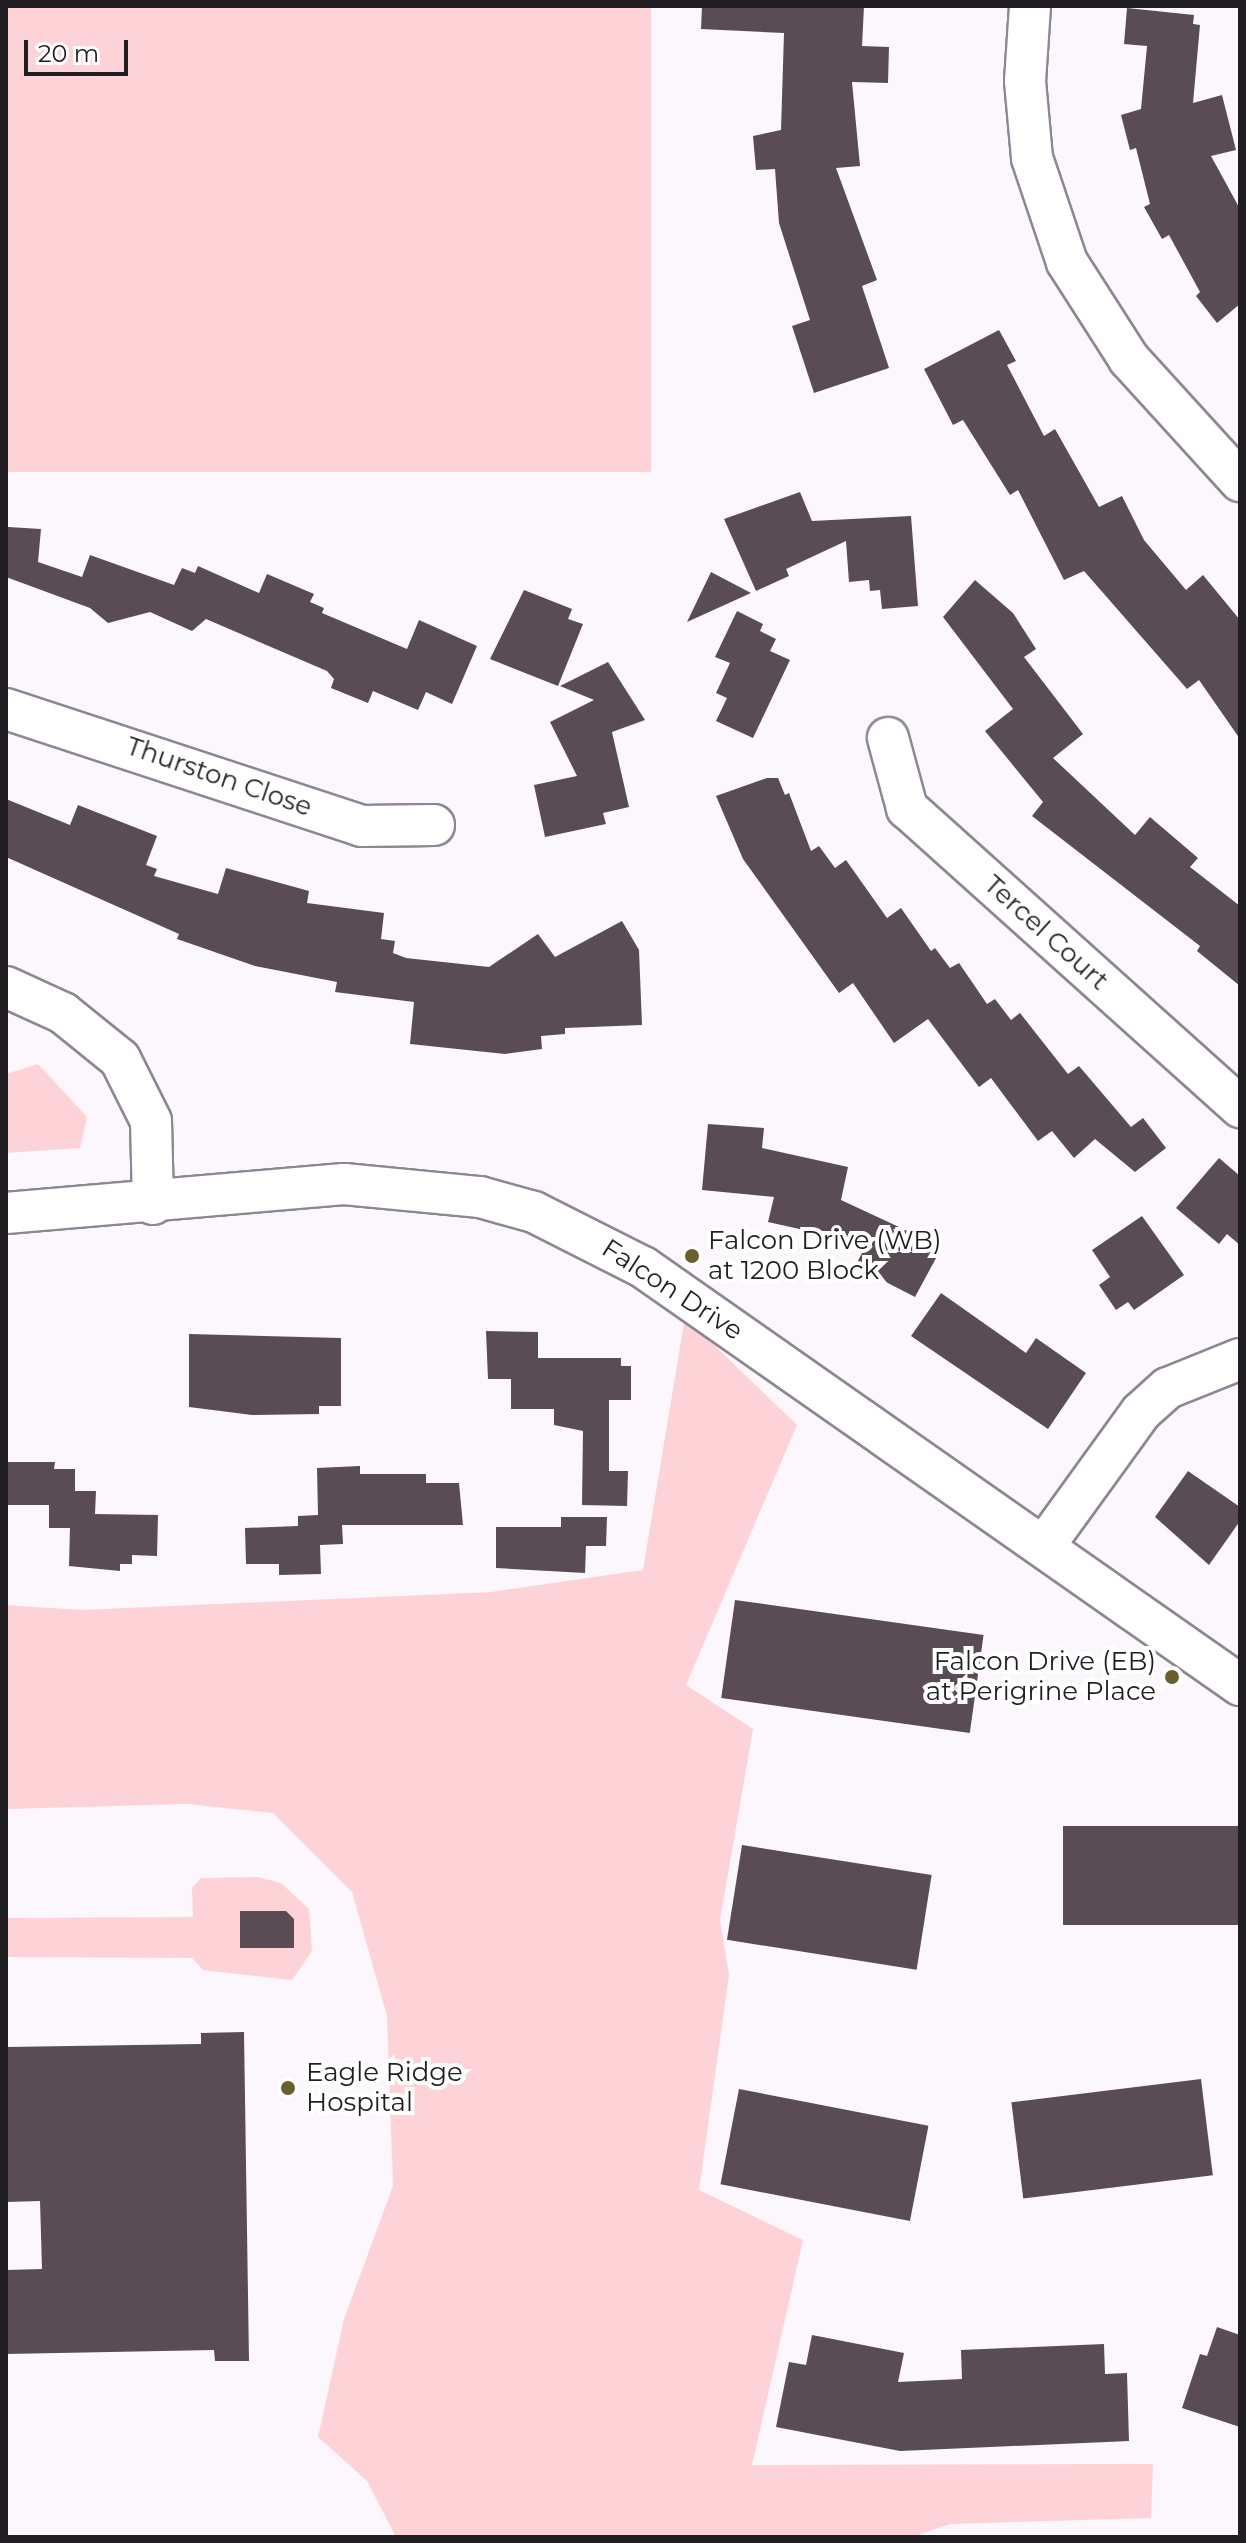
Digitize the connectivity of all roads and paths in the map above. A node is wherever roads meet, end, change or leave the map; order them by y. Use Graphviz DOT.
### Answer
graph roads {
  1 [pos="1030,6"];
  2 [pos="1240,481"];
  3 [pos="6,709"];
  4 [pos="888,738"];
  5 [pos="434,825"];
  6 [pos="6,987"];
  7 [pos="1240,1107"];
  8 [pos="153,1204"];
  9 [pos="6,1213"];
  10 [pos="1240,1359"];
  11 [pos="1044,1546"];
  12 [pos="1240,1685"];
  1 -- 2 [label="street"];
  3 -- 5 [label="street, Thurston Close"];
  4 -- 7 [label="street, Tercel Court"];
  6 -- 8 [label="street"];
  8 -- 9 [label="street, Falcon Drive"];
  8 -- 11 [label="street, Falcon Drive"];
  10 -- 11 [label="street"];
  11 -- 12 [label="street, Falcon Drive"];
}
